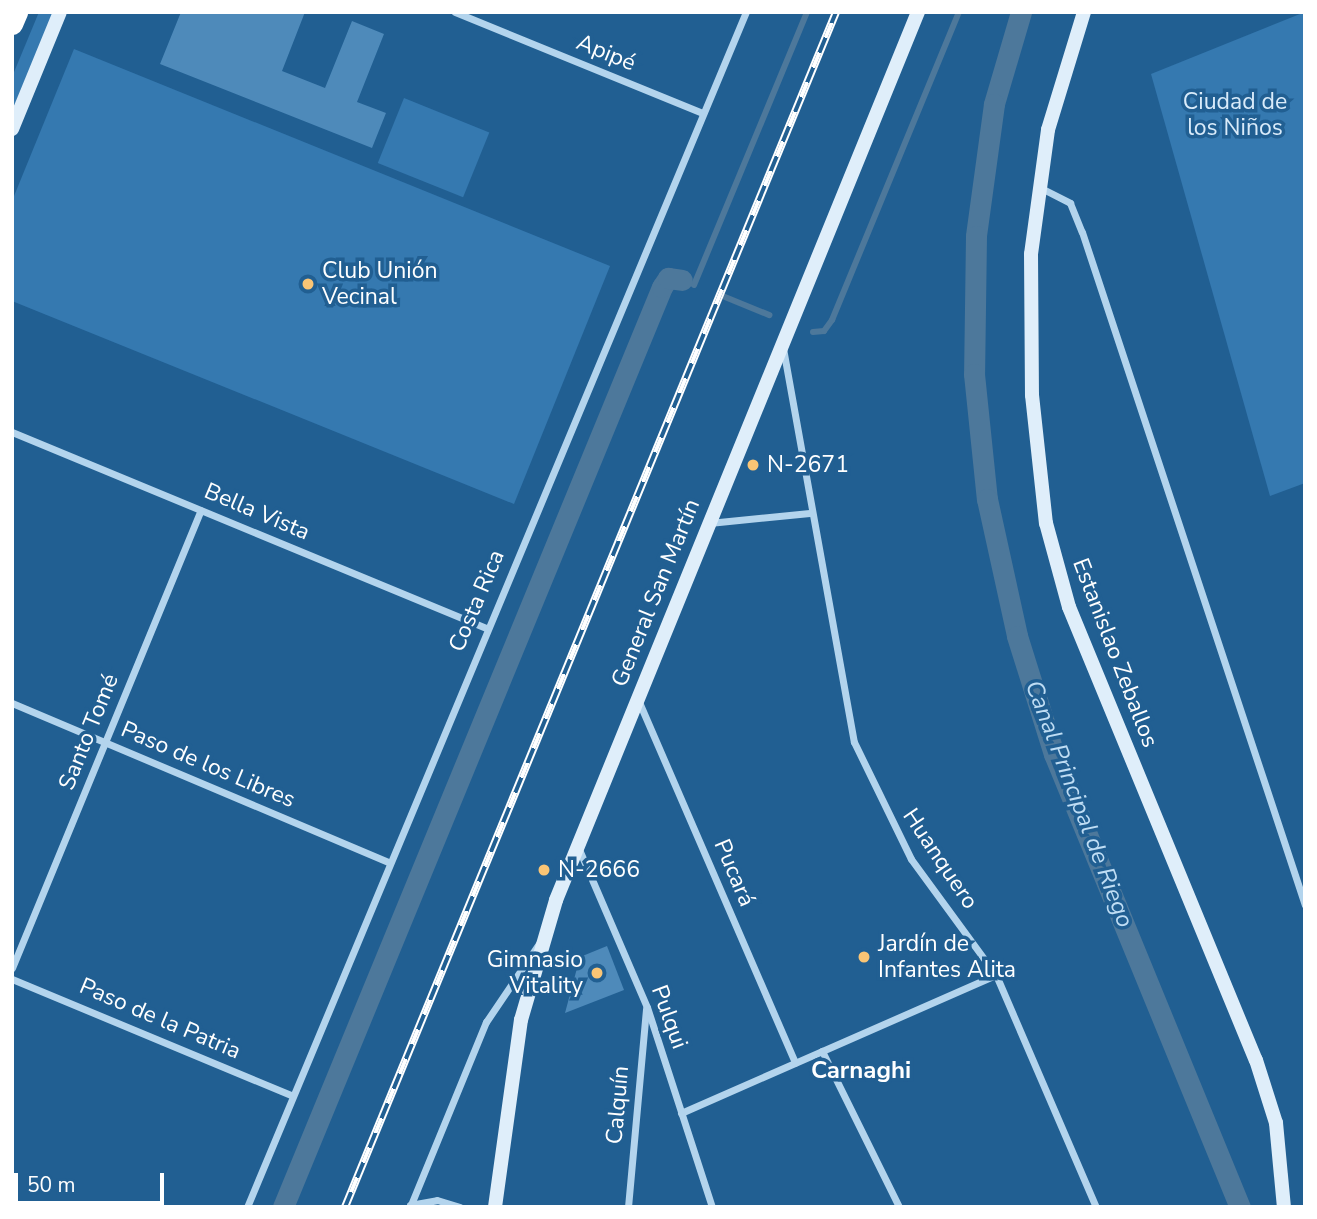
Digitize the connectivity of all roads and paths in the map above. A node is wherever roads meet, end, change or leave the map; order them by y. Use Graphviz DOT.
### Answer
graph roads {
  1 [pos="17,12"];
  2 [pos="61,12"];
  3 [pos="456,12"];
  4 [pos="746,12"];
  5 [pos="918,12"];
  6 [pos="1084,12"];
  7 [pos="12,24"];
  8 [pos="703,113"];
  9 [pos="12,129"];
  10 [pos="1039,187"];
  11 [pos="782,343"];
  12 [pos="12,432"];
  13 [pos="201,510"];
  14 [pos="810,513"];
  15 [pos="709,523"];
  16 [pos="486,628"];
  17 [pos="638,698"];
  18 [pos="12,703"];
  19 [pos="105,742"];
  20 [pos="578,846"];
  21 [pos="389,862"];
  22 [pos="1305,905"];
  23 [pos="542,939"];
  24 [pos="12,968"];
  25 [pos="996,975"];
  26 [pos="12,979"];
  27 [pos="646,1007"];
  28 [pos="822,1051"];
  29 [pos="795,1063"];
  30 [pos="293,1096"];
  31 [pos="681,1113"];
  32 [pos="410,1206"];
  33 [pos="247,1207"];
  34 [pos="460,1207"];
  35 [pos="495,1207"];
  36 [pos="628,1207"];
  37 [pos="712,1207"];
  38 [pos="899,1207"];
  39 [pos="1097,1207"];
  40 [pos="1284,1207"];
  1 -- 7 [label="highway"];
  2 -- 9 [label="street"];
  3 -- 8 [label="street, Apipé"];
  4 -- 8 [label="street, Costa Rica"];
  5 -- 11 [label="street, General San Martín"];
  6 -- 10 [label="street, Estanislao Zeballos"];
  8 -- 16 [label="street, Costa Rica"];
  10 -- 22 [label="street"];
  10 -- 40 [label="street, Estanislao Zeballos"];
  11 -- 14 [label="street, Huanquero"];
  11 -- 15 [label="street, General San Martín"];
  12 -- 13 [label="street, Bella Vista"];
  13 -- 16 [label="street, Bella Vista"];
  13 -- 19 [label="street, Santo Tomé"];
  14 -- 15 [label="street"];
  14 -- 25 [label="street, Huanquero"];
  15 -- 17 [label="street, General San Martín"];
  16 -- 21 [label="street, Costa Rica"];
  17 -- 20 [label="street, General San Martín"];
  17 -- 29 [label="street, Pucará"];
  18 -- 19 [label="street, Paso de los Libres"];
  19 -- 21 [label="street, Paso de los Libres"];
  19 -- 24 [label="street, Santo Tomé"];
  20 -- 23 [label="street, General San Martín"];
  20 -- 27 [label="street, Pulqui"];
  21 -- 30 [label="street, Costa Rica"];
  23 -- 32 [label="street"];
  23 -- 35 [label="street, General San Martín"];
  25 -- 28 [label="street"];
  25 -- 39 [label="street, Huanquero"];
  26 -- 30 [label="street, Paso de la Patria"];
  27 -- 31 [label="street, Pulqui"];
  27 -- 36 [label="street, Calquín"];
  28 -- 29 [label="street"];
  28 -- 38 [label="street"];
  29 -- 31 [label="street"];
  30 -- 33 [label="street, Costa Rica"];
  31 -- 37 [label="street, Pulqui"];
  32 -- 34 [label="street"];
}
